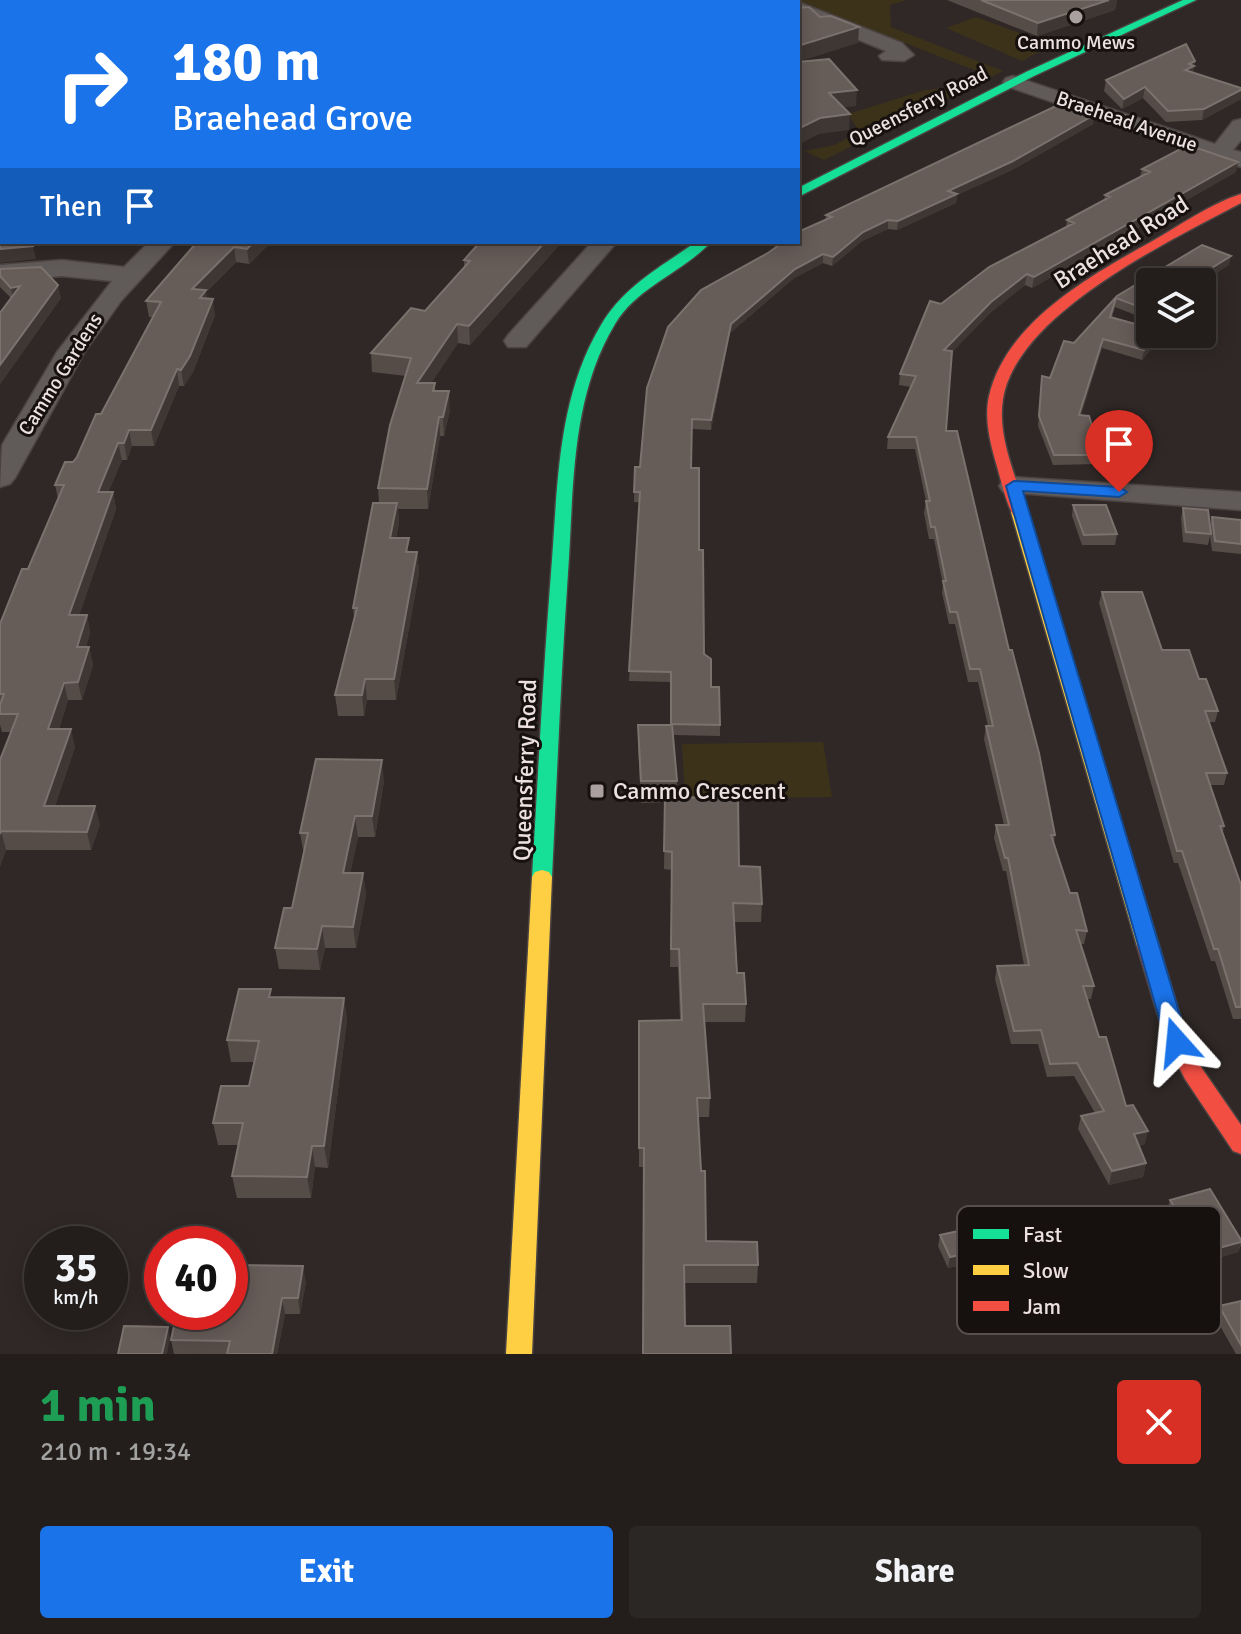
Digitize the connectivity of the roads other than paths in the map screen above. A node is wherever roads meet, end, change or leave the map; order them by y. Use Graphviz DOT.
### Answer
graph roads {
  1 [pos="1186,2"];
  2 [pos="800,9"];
  3 [pos="889,56"];
  4 [pos="1013,82"];
  5 [pos="1241,126"];
  6 [pos="1230,156"];
  7 [pos="800,192"];
  8 [pos="1241,198"];
  9 [pos="161,244"];
  10 [pos="603,244"];
  11 [pos="702,244"];
  12 [pos="0,273"];
  13 [pos="128,275"];
  14 [pos="517,341"];
  15 [pos="10,437"];
  16 [pos="0,478"];
  17 [pos="1014,486"];
  18 [pos="1241,501"];
  19 [pos="1241,1144"];
  20 [pos="519,1354"];
  1 -- 4 [label="main road, Queensferry Road"];
  2 -- 3 [label="street"];
  4 -- 6 [label="street, Braehead Avenue"];
  4 -- 7 [label="main road, Queensferry Road"];
  5 -- 6 [label="street"];
  8 -- 17 [label="main road, Braehead Road"];
  9 -- 13 [label="street, Cammo Gardens"];
  10 -- 14 [label="street"];
  11 -- 20 [label="main road, Queensferry Road"];
  12 -- 13 [label="street"];
  13 -- 15 [label="street, Cammo Gardens"];
  15 -- 16 [label="street, Cammo Gardens"];
  17 -- 18 [label="street"];
  17 -- 19 [label="main road, Braehead Road"];
}
